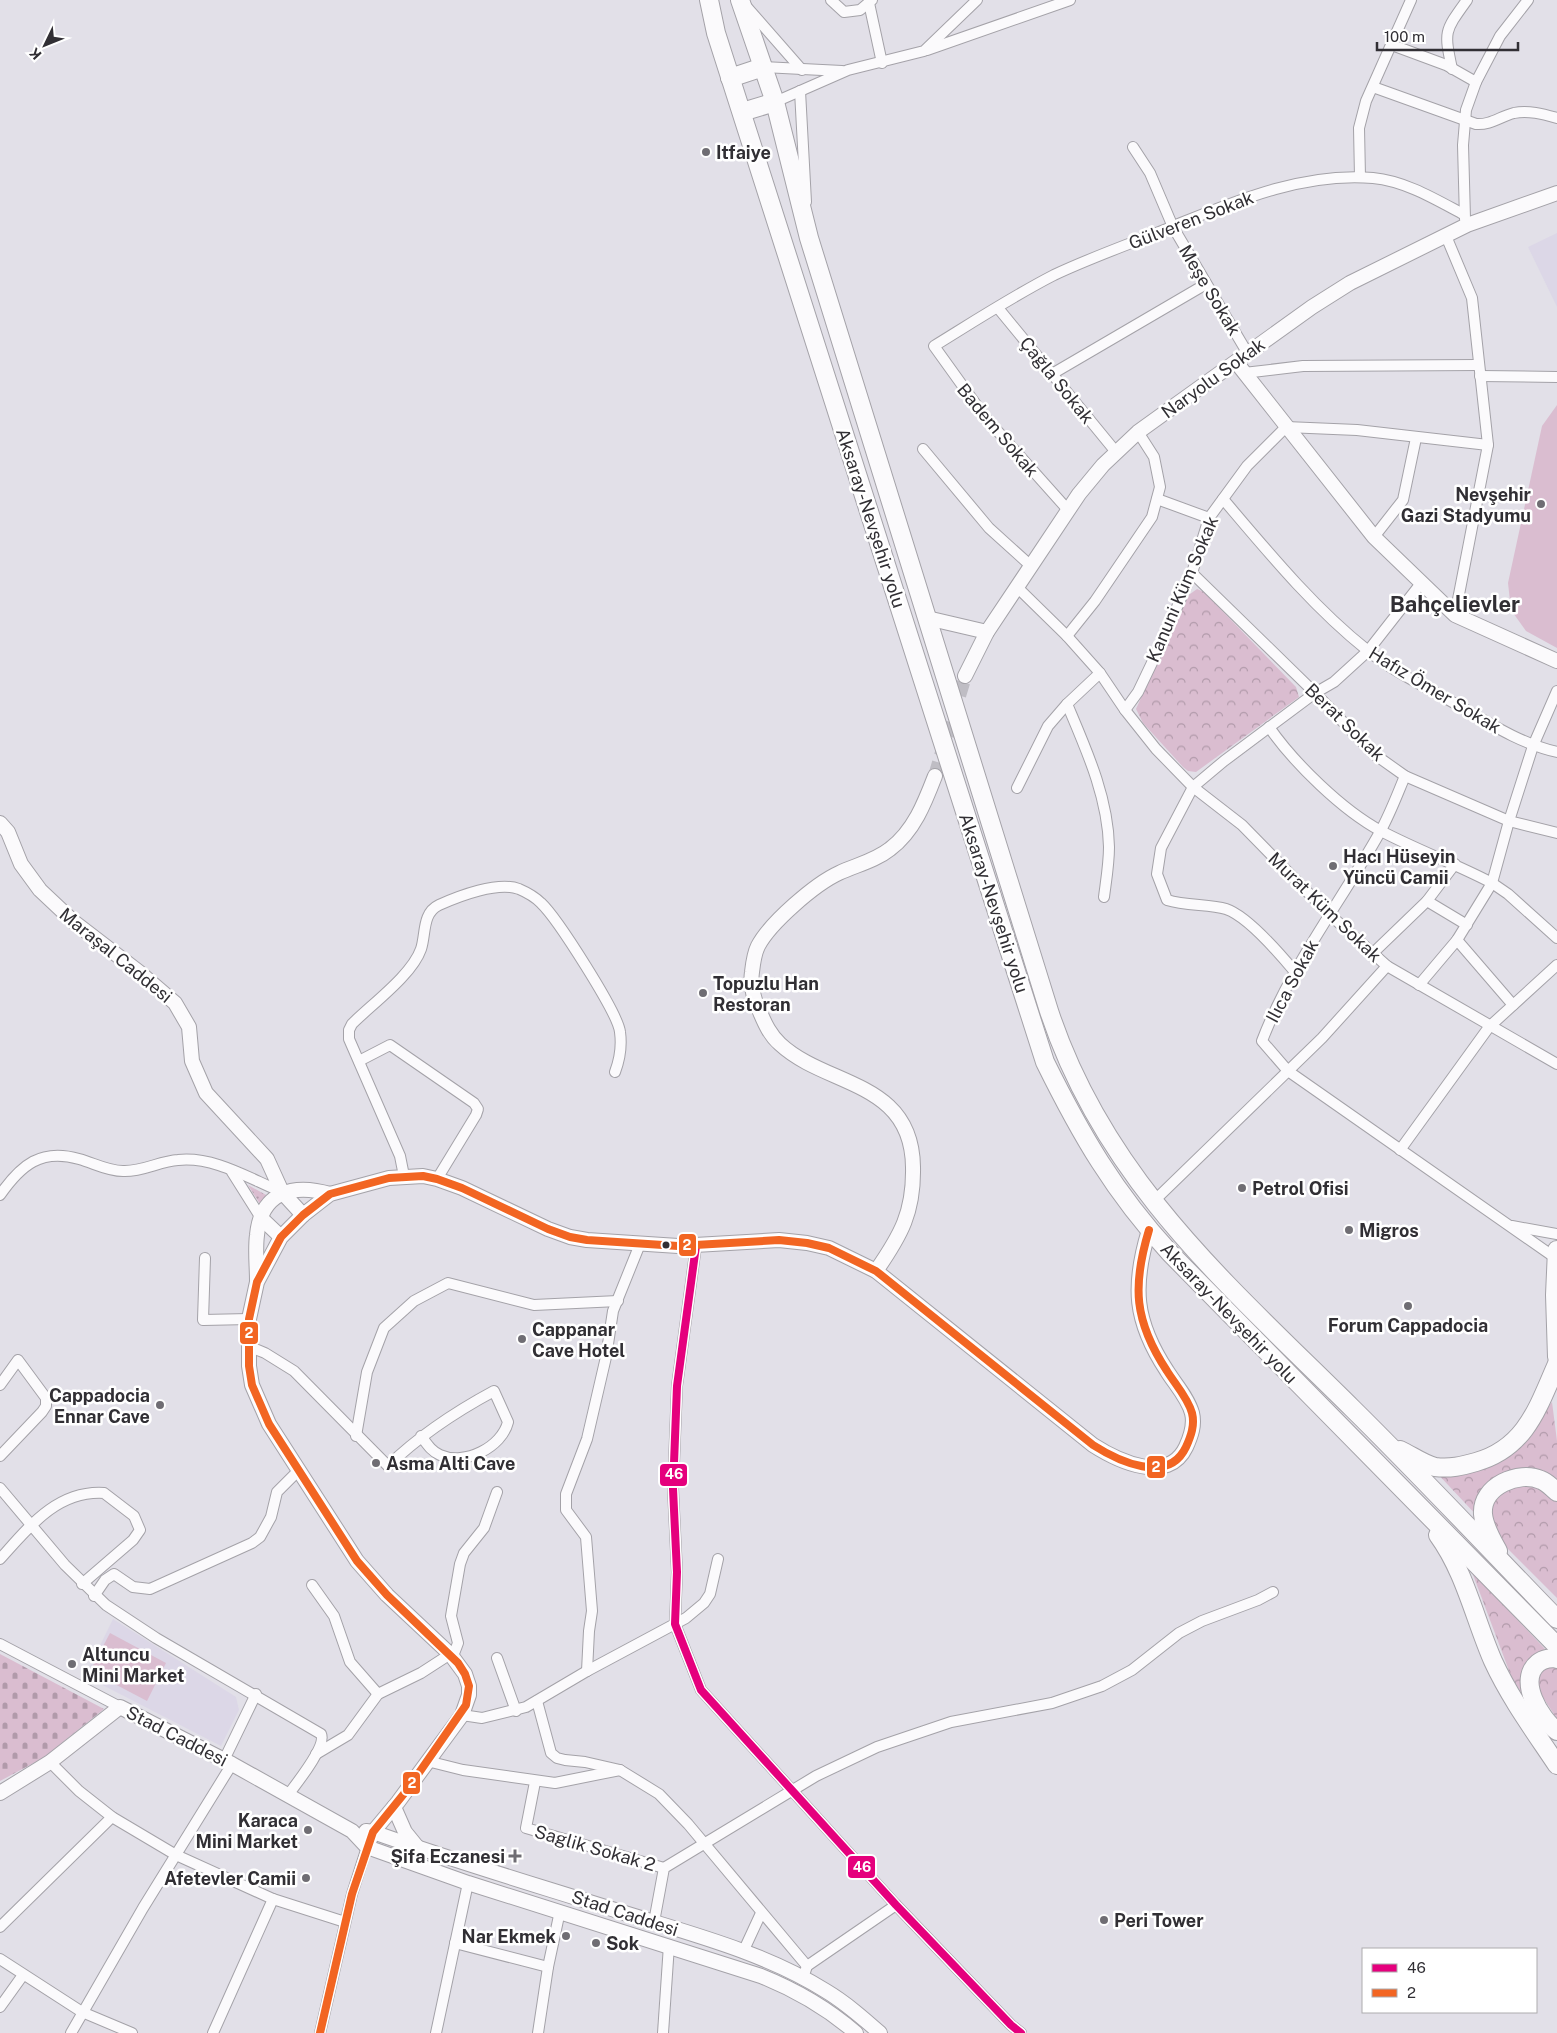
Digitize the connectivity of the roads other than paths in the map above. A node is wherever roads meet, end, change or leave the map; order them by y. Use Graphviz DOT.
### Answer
graph roads {
  1 [pos="709,0"];
  2 [pos="741,0"];
  3 [pos="831,0"];
  4 [pos="976,0"];
  5 [pos="1070,0"];
  6 [pos="1411,0"];
  7 [pos="1467,0"];
  8 [pos="1528,0"];
  9 [pos="871,2"];
  10 [pos="1392,45"];
  11 [pos="924,51"];
  12 [pos="882,63"];
  13 [pos="763,68"];
  14 [pos="1452,69"];
  15 [pos="802,70"];
  16 [pos="848,70"];
  17 [pos="730,78"];
  18 [pos="1476,82"];
  19 [pos="1373,87"];
  20 [pos="800,91"];
  21 [pos="775,102"];
  22 [pos="742,112"];
  23 [pos="1557,118"];
  24 [pos="1464,121"];
  25 [pos="1133,147"];
  26 [pos="1360,177"];
  27 [pos="1557,193"];
  28 [pos="1465,220"];
  29 [pos="1172,227"];
  30 [pos="1446,236"];
  31 [pos="809,238"];
  32 [pos="1206,284"];
  33 [pos="998,308"];
  34 [pos="934,346"];
  35 [pos="1243,363"];
  36 [pos="1478,365"];
  37 [pos="1052,374"];
  38 [pos="1480,376"];
  39 [pos="1557,377"];
  40 [pos="1286,427"];
  41 [pos="1138,432"];
  42 [pos="1416,438"];
  43 [pos="1488,444"];
  44 [pos="923,449"];
  45 [pos="1116,452"];
  46 [pos="1157,499"];
  47 [pos="1223,499"];
  48 [pos="1068,510"];
  49 [pos="1209,518"];
  50 [pos="1374,537"];
  51 [pos="1031,566"];
  52 [pos="1192,573"];
  53 [pos="1422,582"];
  54 [pos="1017,586"];
  55 [pos="1455,615"];
  56 [pos="927,618"];
  57 [pos="987,632"];
  58 [pos="1067,636"];
  59 [pos="1368,651"];
  60 [pos="1557,662"];
  61 [pos="1100,673"];
  62 [pos="965,676"];
  63 [pos="1557,691"];
  64 [pos="1315,693"];
  65 [pos="1067,704"];
  66 [pos="1124,710"];
  67 [pos="1268,727"];
  68 [pos="1533,746"];
  69 [pos="1557,752"];
  70 [pos="935,776"];
  71 [pos="1405,776"];
  72 [pos="1193,787"];
  73 [pos="1017,788"];
  74 [pos="1509,821"];
  75 [pos="0,823"];
  76 [pos="1381,831"];
  77 [pos="1557,832"];
  78 [pos="1456,864"];
  79 [pos="1492,883"];
  80 [pos="1104,897"];
  81 [pos="1427,901"];
  82 [pos="1329,914"];
  83 [pos="1467,925"];
  84 [pos="1557,938"];
  85 [pos="1457,940"];
  86 [pos="1372,954"];
  87 [pos="1557,965"];
  88 [pos="1387,966"];
  89 [pos="1295,972"];
  90 [pos="1419,985"];
  91 [pos="1513,1005"];
  92 [pos="1489,1026"];
  93 [pos="359,1061"];
  94 [pos="1557,1064"];
  95 [pos="1288,1071"];
  96 [pos="615,1072"];
  97 [pos="1400,1150"];
  98 [pos="232,1172"];
  99 [pos="404,1176"];
  100 [pos="437,1178"];
  101 [pos="282,1192"];
  102 [pos="0,1194"];
  103 [pos="330,1194"];
  104 [pos="1153,1202"];
  105 [pos="303,1215"];
  106 [pos="260,1218"];
  107 [pos="1509,1225"];
  108 [pos="1149,1230"];
  109 [pos="1557,1234"];
  110 [pos="281,1237"];
  111 [pos="640,1244"];
  112 [pos="696,1246"];
  113 [pos="1557,1256"];
  114 [pos="205,1258"];
  115 [pos="876,1271"];
  116 [pos="257,1282"];
  117 [pos="618,1301"];
  118 [pos="249,1318"];
  119 [pos="248,1346"];
  120 [pos="1557,1357"];
  121 [pos="1557,1364"];
  122 [pos="0,1384"];
  123 [pos="356,1436"];
  124 [pos="421,1436"];
  125 [pos="1387,1443"];
  126 [pos="0,1456"];
  127 [pos="299,1470"];
  128 [pos="0,1488"];
  129 [pos="497,1492"];
  130 [pos="1557,1492"];
  131 [pos="1412,1498"];
  132 [pos="31,1526"];
  133 [pos="0,1559"];
  134 [pos="718,1559"];
  135 [pos="1506,1567"];
  136 [pos="82,1584"];
  137 [pos="312,1584"];
  138 [pos="1273,1592"];
  139 [pos="94,1596"];
  140 [pos="1557,1619"];
  141 [pos="675,1624"];
  142 [pos="0,1644"];
  143 [pos="1557,1646"];
  144 [pos="451,1655"];
  145 [pos="497,1658"];
  146 [pos="1557,1659"];
  147 [pos="587,1670"];
  148 [pos="256,1694"];
  149 [pos="378,1694"];
  150 [pos="537,1701"];
  151 [pos="120,1707"];
  152 [pos="516,1711"];
  153 [pos="462,1715"];
  154 [pos="1557,1731"];
  155 [pos="316,1754"];
  156 [pos="427,1761"];
  157 [pos="50,1762"];
  158 [pos="228,1762"];
  159 [pos="1557,1765"];
  160 [pos="620,1770"];
  161 [pos="536,1782"];
  162 [pos="792,1790"];
  163 [pos="0,1793"];
  164 [pos="288,1795"];
  165 [pos="394,1807"];
  166 [pos="112,1817"];
  167 [pos="352,1831"];
  168 [pos="373,1832"];
  169 [pos="704,1844"];
  170 [pos="367,1847"];
  171 [pos="419,1848"];
  172 [pos="176,1855"];
  173 [pos="664,1868"];
  174 [pos="468,1883"];
  175 [pos="273,1899"];
  176 [pos="896,1905"];
  177 [pos="560,1911"];
  178 [pos="761,1913"];
  179 [pos="345,1922"];
  180 [pos="654,1922"];
  181 [pos="0,1927"];
  182 [pos="455,1943"];
  183 [pos="670,1945"];
  184 [pos="743,1952"];
  185 [pos="0,1959"];
  186 [pos="548,1967"];
  187 [pos="805,1972"];
  188 [pos="24,1975"];
  189 [pos="796,1991"];
  190 [pos="0,2006"];
  191 [pos="82,2012"];
  192 [pos="1008,2029"];
  193 [pos="71,2033"];
  194 [pos="132,2033"];
  195 [pos="213,2033"];
  196 [pos="320,2033"];
  197 [pos="436,2033"];
  198 [pos="538,2033"];
  199 [pos="663,2033"];
  200 [pos="856,2033"];
  201 [pos="880,2033"];
  202 [pos="1021,2033"];
  1 -- 17 [label="highway, Aksaray-Nevşehir yolu"];
  2 -- 13 [label="highway, Aksaray-Nevşehir yolu"];
  2 -- 15 [label="street"];
  3 -- 9 [label="street"];
  4 -- 11 [label="street"];
  5 -- 11 [label="street"];
  6 -- 10 [label="street"];
  7 -- 14 [label="street"];
  8 -- 18 [label="street"];
  9 -- 12 [label="street"];
  10 -- 14 [label="street"];
  10 -- 19 [label="street"];
  11 -- 12 [label="street"];
  12 -- 16 [label="street"];
  13 -- 15 [label="street"];
  13 -- 17 [label="highway"];
  13 -- 21 [label="highway, Aksaray-Nevşehir yolu"];
  14 -- 18 [label="street"];
  15 -- 16 [label="street"];
  16 -- 20 [label="street"];
  17 -- 22 [label="highway, Aksaray-Nevşehir yolu"];
  18 -- 24 [label="street"];
  19 -- 24 [label="street"];
  19 -- 26 [label="street"];
  20 -- 21 [label="street"];
  20 -- 31 [label="street"];
  21 -- 22 [label="highway"];
  21 -- 31 [label="highway, Aksaray-Nevşehir yolu"];
  22 -- 108 [label="highway, Aksaray-Nevşehir yolu"];
  23 -- 24 [label="street"];
  24 -- 28 [label="street"];
  25 -- 29 [label="street, Meşe Sokak"];
  26 -- 28 [label="street, Gülveren Sokak"];
  26 -- 29 [label="street, Gülveren Sokak"];
  27 -- 28 [label="street, Naryolu Sokak"];
  28 -- 30 [label="street, Naryolu Sokak"];
  29 -- 32 [label="street, Meşe Sokak"];
  29 -- 33 [label="street, Gülveren Sokak"];
  30 -- 35 [label="street, Naryolu Sokak"];
  30 -- 36 [label="street"];
  31 -- 56 [label="highway, Aksaray-Nevşehir yolu"];
  32 -- 35 [label="street, Meşe Sokak"];
  32 -- 37 [label="street"];
  33 -- 34 [label="street, Gülveren Sokak"];
  33 -- 37 [label="street, Çağla Sokak"];
  34 -- 48 [label="street, Badem Sokak"];
  35 -- 36 [label="street"];
  35 -- 40 [label="street"];
  35 -- 41 [label="street, Naryolu Sokak"];
  36 -- 38 [label="street"];
  37 -- 45 [label="street, Çağla Sokak"];
  38 -- 39 [label="street"];
  38 -- 43 [label="street"];
  40 -- 42 [label="street"];
  40 -- 47 [label="street, Kanuni Küm Sokak"];
  40 -- 50 [label="street"];
  41 -- 45 [label="street, Naryolu Sokak"];
  41 -- 46 [label="street"];
  42 -- 43 [label="street"];
  42 -- 50 [label="street"];
  43 -- 55 [label="street"];
  44 -- 51 [label="street"];
  45 -- 48 [label="street, Naryolu Sokak"];
  46 -- 49 [label="street"];
  46 -- 58 [label="street"];
  47 -- 49 [label="street, Kanuni Küm Sokak"];
  47 -- 59 [label="street, Hafız Ömer Sokak"];
  48 -- 51 [label="street, Naryolu Sokak"];
  49 -- 52 [label="street, Kanuni Küm Sokak"];
  50 -- 53 [label="street"];
  51 -- 54 [label="street, Naryolu Sokak"];
  52 -- 64 [label="street, Berat Sokak"];
  52 -- 66 [label="street, Kanuni Küm Sokak"];
  53 -- 55 [label="street"];
  53 -- 59 [label="street"];
  54 -- 57 [label="street, Naryolu Sokak"];
  54 -- 58 [label="street, Murat Küm Sokak"];
  55 -- 60 [label="street"];
  56 -- 57 [label="street"];
  56 -- 104 [label="highway, Aksaray-Nevşehir yolu"];
  57 -- 62 [label="street, Naryolu Sokak"];
  58 -- 61 [label="street, Murat Küm Sokak"];
  59 -- 64 [label="street"];
  59 -- 68 [label="street, Hafız Ömer Sokak"];
  61 -- 65 [label="street"];
  61 -- 66 [label="street, Murat Küm Sokak"];
  63 -- 68 [label="street"];
  64 -- 67 [label="street"];
  64 -- 71 [label="street, Berat Sokak"];
  65 -- 73 [label="street"];
  65 -- 80 [label="street"];
  66 -- 72 [label="street, Murat Küm Sokak"];
  67 -- 72 [label="street"];
  67 -- 76 [label="street"];
  68 -- 69 [label="street, Hafız Ömer Sokak"];
  68 -- 74 [label="street"];
  70 -- 115 [label="street"];
  71 -- 74 [label="street, Berat Sokak"];
  71 -- 76 [label="street, Ilıca Sokak"];
  72 -- 82 [label="street, Murat Küm Sokak"];
  72 -- 89 [label="street"];
  74 -- 77 [label="street, Berat Sokak"];
  74 -- 79 [label="street"];
  75 -- 101 [label="street, Maraşal Caddesi"];
  76 -- 78 [label="street"];
  76 -- 82 [label="street, Ilıca Sokak"];
  78 -- 79 [label="street"];
  78 -- 81 [label="street"];
  79 -- 83 [label="street"];
  79 -- 84 [label="street"];
  81 -- 83 [label="street"];
  81 -- 86 [label="street"];
  82 -- 86 [label="street, Murat Küm Sokak"];
  82 -- 89 [label="street, Ilıca Sokak"];
  83 -- 85 [label="street"];
  85 -- 90 [label="street"];
  85 -- 91 [label="street"];
  86 -- 88 [label="street, Murat Küm Sokak"];
  87 -- 91 [label="street"];
  88 -- 90 [label="street, Murat Küm Sokak"];
  88 -- 95 [label="street"];
  89 -- 95 [label="street, Ilıca Sokak"];
  90 -- 92 [label="street, Murat Küm Sokak"];
  91 -- 92 [label="street"];
  92 -- 94 [label="street, Murat Küm Sokak"];
  92 -- 97 [label="street"];
  93 -- 96 [label="street"];
  93 -- 99 [label="street"];
  93 -- 100 [label="street"];
  95 -- 97 [label="street"];
  95 -- 104 [label="street"];
  97 -- 107 [label="street"];
  98 -- 101 [label="street"];
  98 -- 102 [label="street"];
  98 -- 106 [label="street"];
  99 -- 100 [label="street"];
  99 -- 103 [label="street"];
  100 -- 111 [label="street"];
  101 -- 103 [label="street"];
  101 -- 105 [label="street, Maraşal Caddesi"];
  101 -- 106 [label="street"];
  103 -- 105 [label="street"];
  104 -- 125 [label="highway, Aksaray-Nevşehir yolu"];
  105 -- 110 [label="street"];
  106 -- 110 [label="street"];
  106 -- 116 [label="street"];
  107 -- 109 [label="street"];
  107 -- 113 [label="street"];
  108 -- 115 [label="street"];
  108 -- 131 [label="highway, Aksaray-Nevşehir yolu"];
  110 -- 116 [label="street"];
  111 -- 112 [label="street"];
  111 -- 117 [label="street"];
  112 -- 115 [label="street"];
  112 -- 141 [label="street"];
  113 -- 120 [label="highway"];
  114 -- 118 [label="street"];
  116 -- 118 [label="street"];
  117 -- 123 [label="street"];
  117 -- 147 [label="street"];
  118 -- 119 [label="street"];
  119 -- 123 [label="street"];
  119 -- 127 [label="street"];
  121 -- 125 [label="highway"];
  122 -- 126 [label="street"];
  123 -- 124 [label="street"];
  124 -- 124 [label="street"];
  125 -- 135 [label="highway, Aksaray-Nevşehir yolu"];
  127 -- 139 [label="street"];
  127 -- 144 [label="street"];
  128 -- 132 [label="street"];
  129 -- 144 [label="street"];
  130 -- 135 [label="highway"];
  131 -- 143 [label="highway, Aksaray-Nevşehir yolu"];
  131 -- 159 [label="highway"];
  132 -- 133 [label="street"];
  132 -- 136 [label="street"];
  132 -- 136 [label="street"];
  134 -- 141 [label="street"];
  135 -- 140 [label="highway, Aksaray-Nevşehir yolu"];
  136 -- 139 [label="street"];
  137 -- 149 [label="street"];
  138 -- 162 [label="street"];
  139 -- 148 [label="street"];
  141 -- 147 [label="street"];
  141 -- 162 [label="street"];
  142 -- 151 [label="street, Stad Caddesi"];
  144 -- 149 [label="street"];
  144 -- 153 [label="street"];
  145 -- 152 [label="street"];
  146 -- 154 [label="highway"];
  147 -- 150 [label="street"];
  148 -- 155 [label="street"];
  148 -- 158 [label="street"];
  149 -- 155 [label="street"];
  150 -- 152 [label="street"];
  150 -- 160 [label="street"];
  151 -- 157 [label="street"];
  151 -- 158 [label="street, Stad Caddesi"];
  152 -- 153 [label="street"];
  153 -- 156 [label="street"];
  155 -- 164 [label="street"];
  156 -- 161 [label="street"];
  156 -- 165 [label="street"];
  157 -- 163 [label="street"];
  157 -- 166 [label="street"];
  158 -- 164 [label="street, Stad Caddesi"];
  158 -- 172 [label="street"];
  160 -- 161 [label="street"];
  160 -- 169 [label="street"];
  161 -- 173 [label="street, Saglik Sokak 2"];
  162 -- 169 [label="street"];
  162 -- 176 [label="street"];
  164 -- 167 [label="street, Stad Caddesi"];
  165 -- 168 [label="street"];
  165 -- 171 [label="street"];
  166 -- 172 [label="street"];
  166 -- 181 [label="street"];
  167 -- 168 [label="street, Stad Caddesi"];
  167 -- 170 [label="street, Stad Caddesi"];
  168 -- 170 [label="street"];
  168 -- 171 [label="street, Stad Caddesi"];
  169 -- 173 [label="street"];
  169 -- 178 [label="street"];
  170 -- 174 [label="street, Stad Caddesi"];
  170 -- 179 [label="street"];
  171 -- 180 [label="street, Stad Caddesi"];
  172 -- 175 [label="street"];
  172 -- 191 [label="street"];
  173 -- 180 [label="street"];
  174 -- 177 [label="street, Stad Caddesi"];
  174 -- 182 [label="street"];
  175 -- 179 [label="street"];
  175 -- 195 [label="street"];
  176 -- 187 [label="street"];
  176 -- 192 [label="street"];
  177 -- 183 [label="street, Stad Caddesi"];
  177 -- 186 [label="street"];
  178 -- 184 [label="street"];
  178 -- 187 [label="street"];
  179 -- 196 [label="street"];
  180 -- 184 [label="street, Stad Caddesi"];
  182 -- 186 [label="street"];
  182 -- 197 [label="street"];
  183 -- 189 [label="street, Stad Caddesi"];
  183 -- 199 [label="street"];
  184 -- 187 [label="street, Stad Caddesi"];
  185 -- 188 [label="street"];
  186 -- 198 [label="street"];
  187 -- 189 [label="street"];
  187 -- 201 [label="street, Stad Caddesi"];
  188 -- 190 [label="street"];
  188 -- 191 [label="street"];
  189 -- 200 [label="street, Stad Caddesi"];
  191 -- 193 [label="street"];
  191 -- 194 [label="street"];
  192 -- 202 [label="street"];
}
